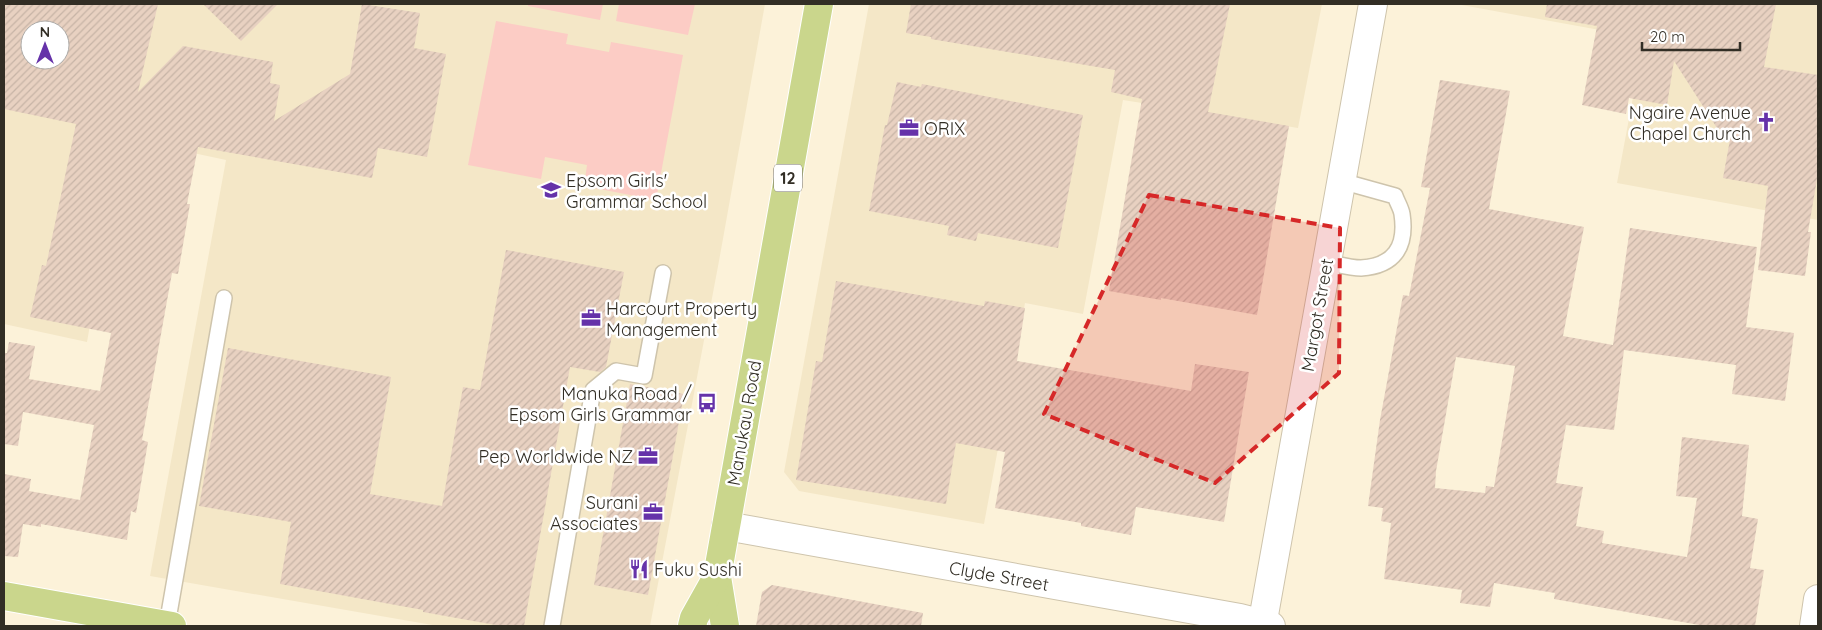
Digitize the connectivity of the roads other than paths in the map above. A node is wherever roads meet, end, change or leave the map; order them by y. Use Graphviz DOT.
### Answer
graph roads {
  1 [pos="819,4"];
  2 [pos="1373,4"];
  3 [pos="1341,181"];
  4 [pos="1326,262"];
  5 [pos="663,273"];
  6 [pos="224,298"];
  7 [pos="726,526"];
  8 [pos="717,577"];
  9 [pos="4,596"];
  10 [pos="1818,599"];
  11 [pos="170,626"];
  12 [pos="552,626"];
  13 [pos="692,626"];
  14 [pos="725,626"];
  15 [pos="1265,626"];
  16 [pos="1814,626"];
  1 -- 7 [label="main road, Manukau Road / 12"];
  2 -- 3 [label="street, Margot Street"];
  3 -- 4 [label="street, Margot Street"];
  3 -- 4 [label="lane"];
  4 -- 15 [label="street, Margot Street"];
  5 -- 12 [label="lane"];
  6 -- 11 [label="lane"];
  7 -- 8 [label="main road, Manukau Road / 12"];
  7 -- 15 [label="street, Clyde Street"];
  8 -- 13 [label="main road, Manukau Road / 12"];
  8 -- 14 [label="main road, Manukau Road / 12"];
  9 -- 11 [label="main road"];
  10 -- 16 [label="street"];
}
